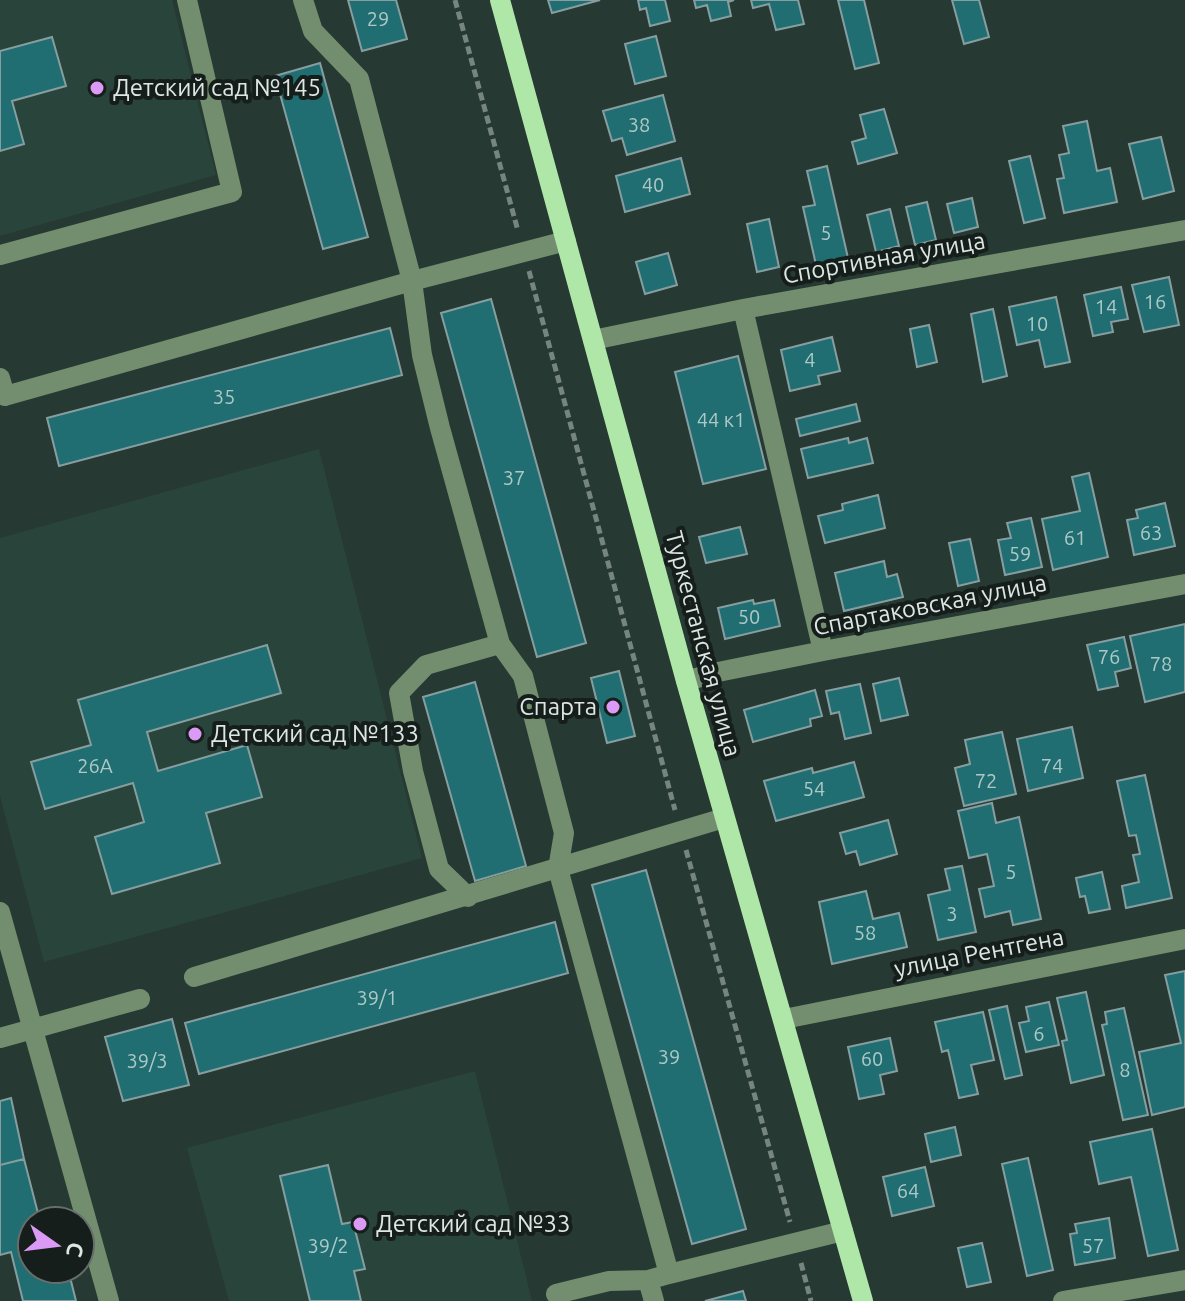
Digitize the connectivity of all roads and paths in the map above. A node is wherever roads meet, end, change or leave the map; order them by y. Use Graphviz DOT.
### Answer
graph roads {
  1 [pos="187,0"];
  2 [pos="303,0"];
  3 [pos="455,0"];
  4 [pos="500,0"];
  5 [pos="1185,230"];
  6 [pos="566,241"];
  7 [pos="524,252"];
  8 [pos="0,255"];
  9 [pos="412,281"];
  10 [pos="743,309"];
  11 [pos="593,340"];
  12 [pos="0,378"];
  13 [pos="1185,584"];
  14 [pos="500,644"];
  15 [pos="823,651"];
  16 [pos="686,681"];
  17 [pos="724,818"];
  18 [pos="681,831"];
  19 [pos="558,869"];
  20 [pos="468,897"];
  21 [pos="0,912"];
  22 [pos="1185,939"];
  23 [pos="194,977"];
  24 [pos="140,999"];
  25 [pos="784,1019"];
  26 [pos="35,1029"];
  27 [pos="0,1038"];
  28 [pos="843,1231"];
  29 [pos="796,1244"];
  30 [pos="669,1274"];
  31 [pos="648,1280"];
  32 [pos="1185,1280"];
  33 [pos="556,1294"];
  34 [pos="109,1301"];
  35 [pos="654,1301"];
  36 [pos="811,1301"];
  37 [pos="863,1301"];
  38 [pos="1063,1301"];
  1 -- 8 [label="street"];
  2 -- 9 [label="street"];
  3 -- 7 [label="path"];
  4 -- 6 [label="main road, Туркестанская улица"];
  5 -- 10 [label="street, Спортивная улица"];
  6 -- 7 [label="street"];
  6 -- 11 [label="main road, Туркестанская улица"];
  7 -- 9 [label="street"];
  7 -- 18 [label="path"];
  9 -- 12 [label="street"];
  9 -- 14 [label="street"];
  10 -- 11 [label="street, Спортивная улица"];
  10 -- 15 [label="street"];
  11 -- 16 [label="main road, Туркестанская улица"];
  13 -- 15 [label="street, Спартаковская улица"];
  14 -- 19 [label="street"];
  14 -- 20 [label="street"];
  15 -- 16 [label="street, Спартаковская улица"];
  16 -- 17 [label="main road, Туркестанская улица"];
  17 -- 18 [label="street"];
  17 -- 25 [label="main road, Туркестанская улица"];
  18 -- 19 [label="street"];
  18 -- 29 [label="path"];
  19 -- 20 [label="street"];
  19 -- 30 [label="street"];
  20 -- 23 [label="street"];
  21 -- 26 [label="street"];
  22 -- 25 [label="street, улица Рентгена"];
  24 -- 26 [label="street"];
  25 -- 28 [label="main road, Туркестанская улица"];
  26 -- 27 [label="street"];
  26 -- 34 [label="street"];
  28 -- 29 [label="street"];
  28 -- 37 [label="main road, Туркестанская улица"];
  29 -- 30 [label="street"];
  29 -- 36 [label="path"];
  30 -- 31 [label="street"];
  31 -- 33 [label="street"];
  31 -- 35 [label="street"];
  32 -- 38 [label="street"];
}
